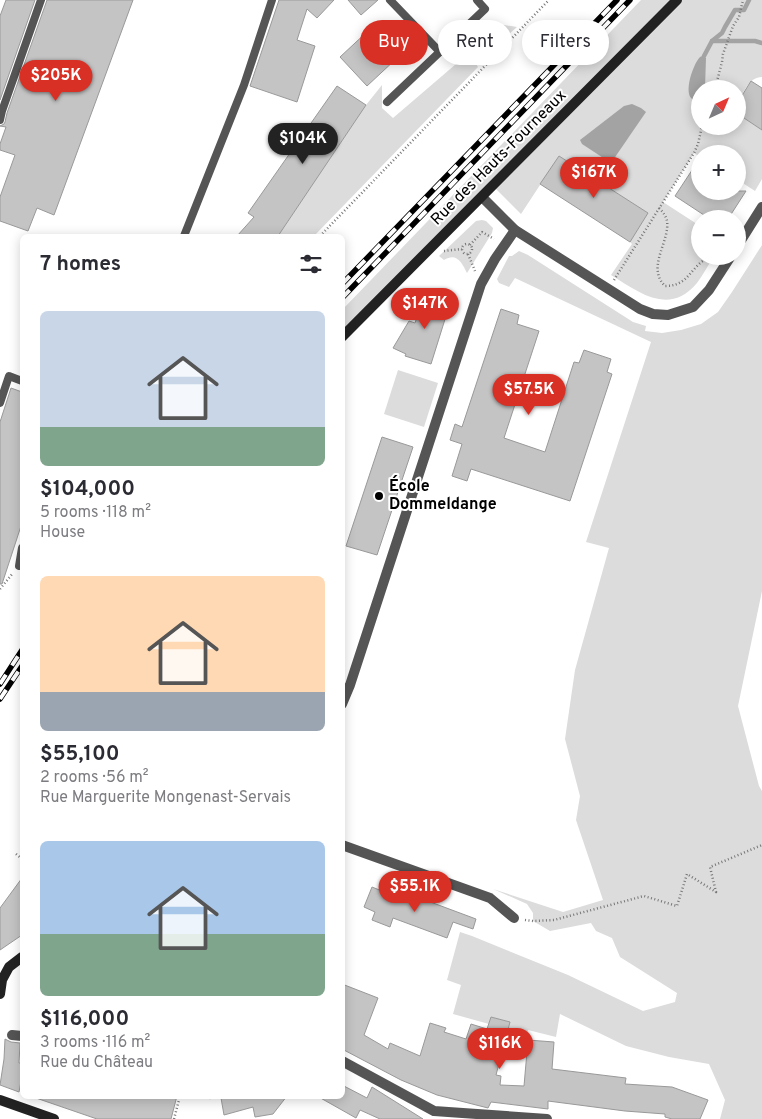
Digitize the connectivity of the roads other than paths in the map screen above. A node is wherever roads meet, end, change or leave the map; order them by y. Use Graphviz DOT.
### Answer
graph roads {
  1 [pos="42,0"];
  2 [pos="272,0"];
  3 [pos="390,0"];
  4 [pos="477,0"];
  5 [pos="677,0"];
  6 [pos="473,20"];
  7 [pos="438,50"];
  8 [pos="438,54"];
  9 [pos="388,102"];
  10 [pos="0,120"];
  11 [pos="482,197"];
  12 [pos="762,207"];
  13 [pos="515,230"];
  14 [pos="746,232"];
  15 [pos="185,234"];
  16 [pos="725,265"];
  17 [pos="345,334"];
  18 [pos="20,380"];
  19 [pos="0,403"];
  20 [pos="20,560"];
  21 [pos="19,566"];
  22 [pos="345,695"];
  23 [pos="345,846"];
  24 [pos="514,918"];
  25 [pos="20,959"];
  26 [pos="4,965"];
  27 [pos="0,994"];
  28 [pos="345,1063"];
  29 [pos="0,1100"];
  30 [pos="434,1115"];
  31 [pos="54,1119"];
  32 [pos="547,1119"];
  1 -- 10 [label="lane"];
  2 -- 15 [label="lane"];
  3 -- 7 [label="lane"];
  4 -- 6 [label="lane"];
  5 -- 11 [label="street, Rue des Hauts-Fourneaux"];
  8 -- 9 [label="lane"];
  11 -- 13 [label="street"];
  11 -- 17 [label="street, Rue des Hauts-Fourneaux"];
  12 -- 14 [label="street"];
  13 -- 16 [label="street"];
  13 -- 22 [label="street"];
  18 -- 19 [label="lane"];
  20 -- 21 [label="lane"];
  23 -- 24 [label="street"];
  25 -- 26 [label="street"];
  26 -- 27 [label="street"];
  28 -- 30 [label="street"];
  29 -- 31 [label="street"];
  30 -- 32 [label="street"];
}
